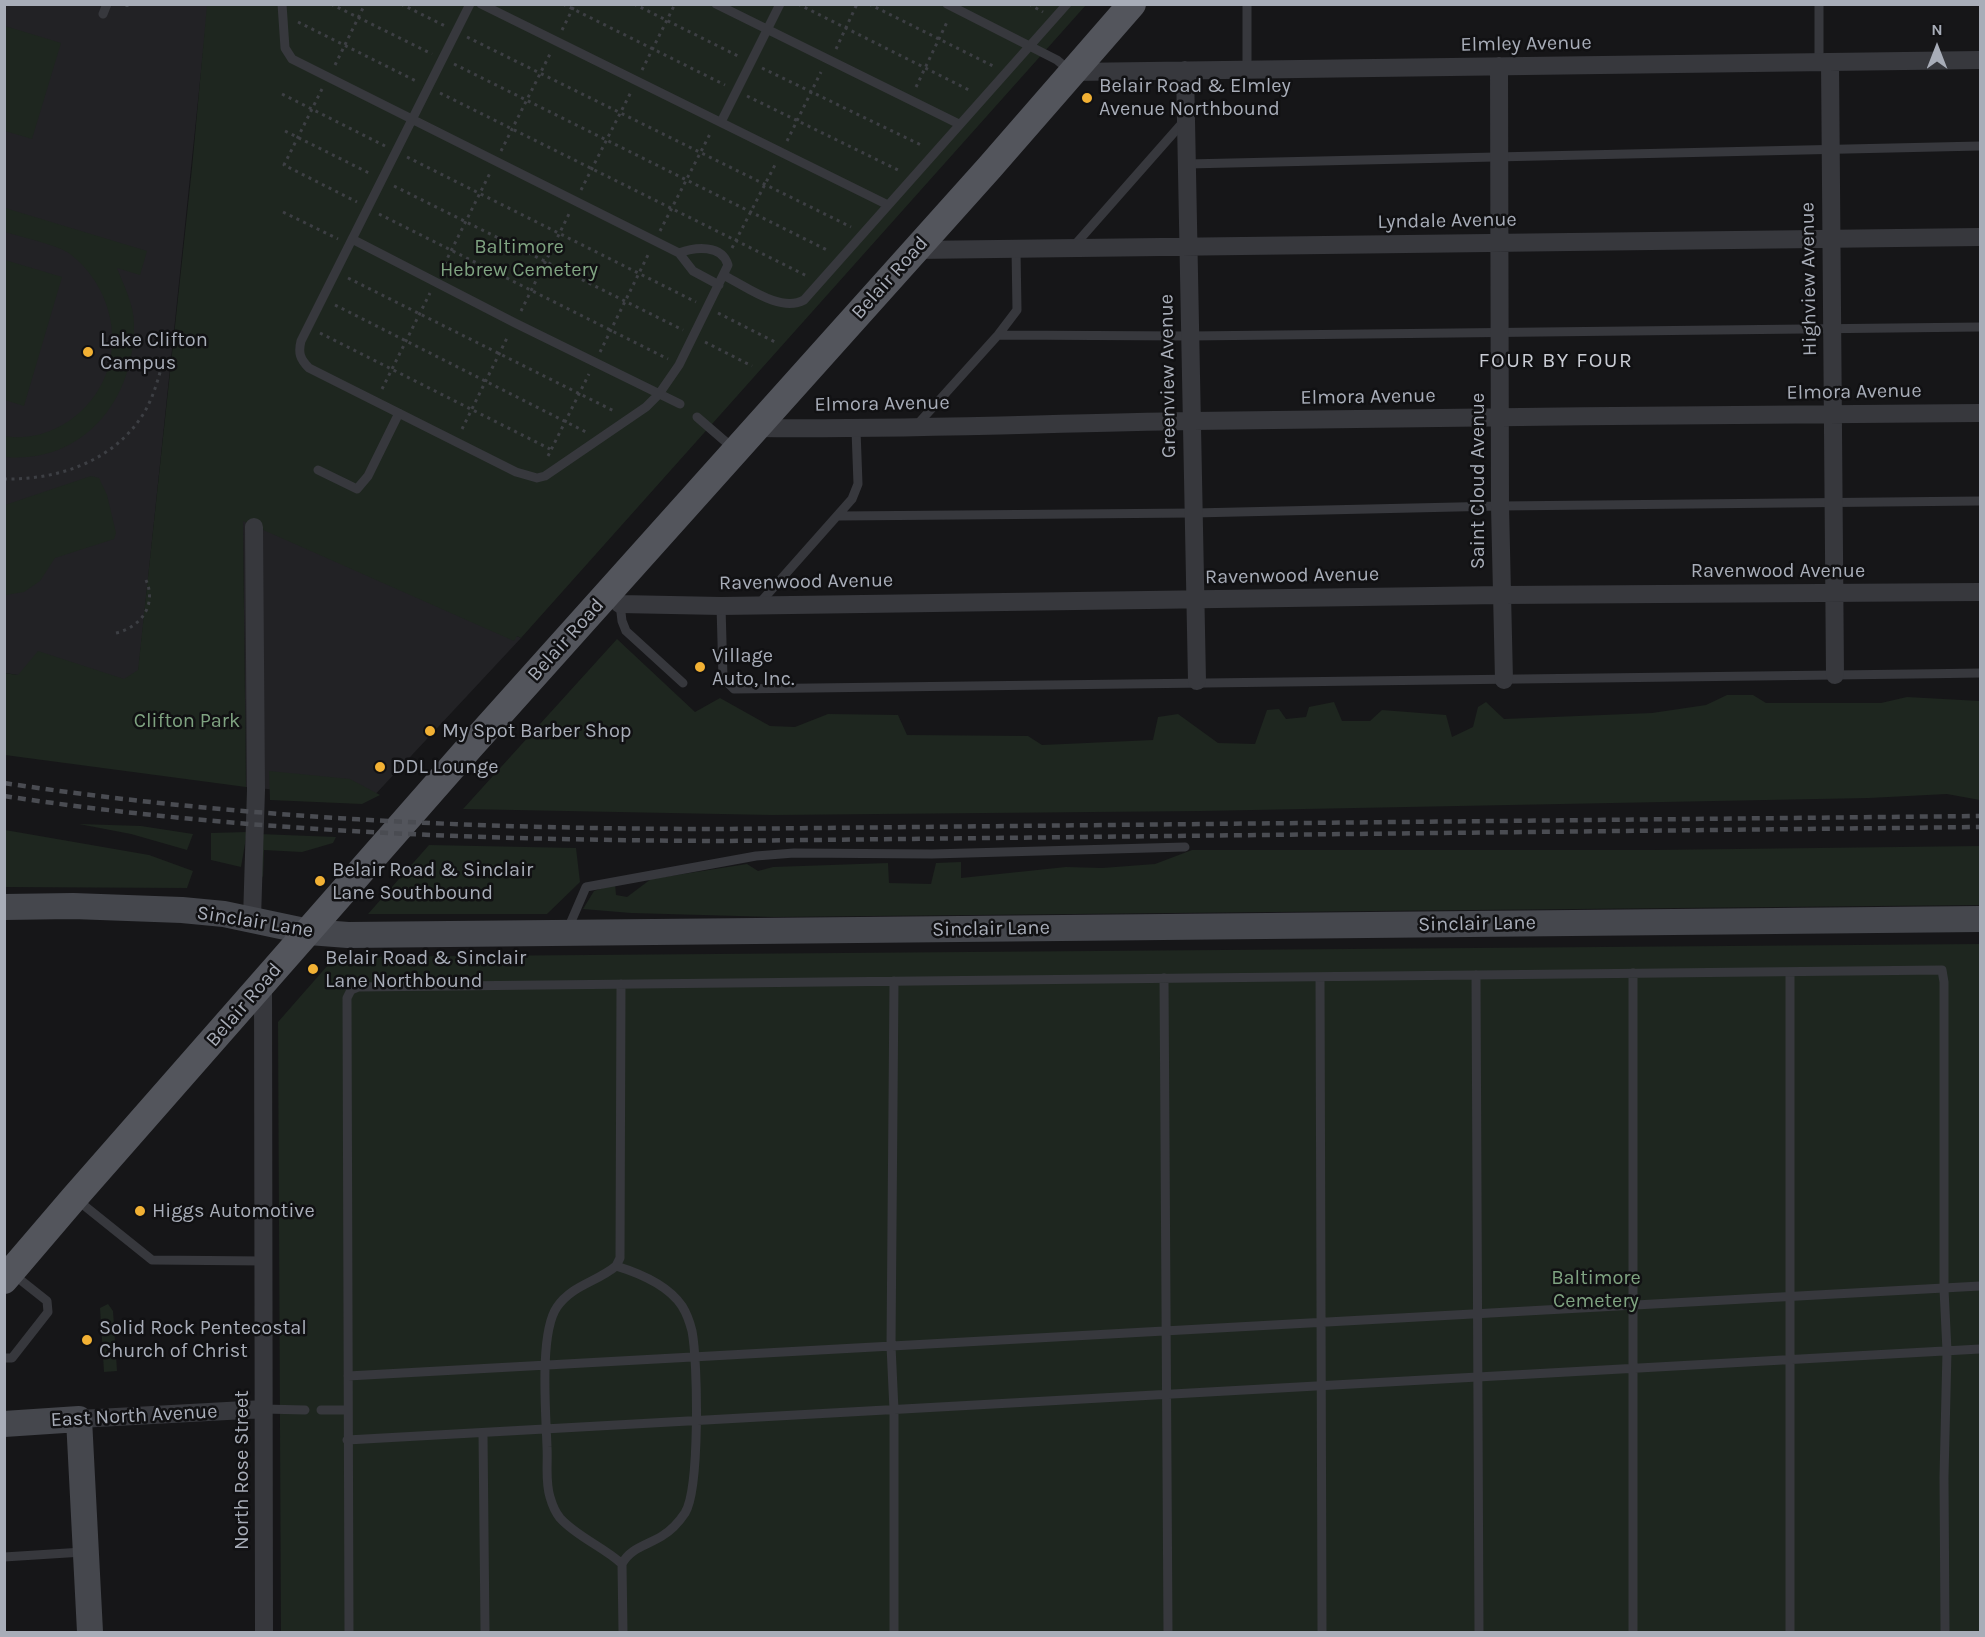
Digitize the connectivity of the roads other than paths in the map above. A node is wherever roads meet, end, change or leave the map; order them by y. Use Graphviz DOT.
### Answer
graph roads {
  1 [pos="282,4"];
  2 [pos="470,4"];
  3 [pos="481,4"];
  4 [pos="716,4"];
  5 [pos="780,4"];
  6 [pos="1067,4"];
  7 [pos="1132,4"];
  8 [pos="1247,4"];
  9 [pos="1819,4"];
  10 [pos="951,6"];
  11 [pos="767,30"];
  12 [pos="1029,46"];
  13 [pos="1980,60"];
  14 [pos="1824,62"];
  15 [pos="1499,66"];
  16 [pos="1247,69"];
  17 [pos="1185,70"];
  18 [pos="1072,72"];
  19 [pos="412,120"];
  20 [pos="1186,120"];
  21 [pos="719,121"];
  22 [pos="959,124"];
  23 [pos="1980,146"];
  24 [pos="1830,151"];
  25 [pos="1499,157"];
  26 [pos="1187,164"];
  27 [pos="888,205"];
  28 [pos="1980,237"];
  29 [pos="1832,239"];
  30 [pos="351,242"];
  31 [pos="1499,243"];
  32 [pos="1189,247"];
  33 [pos="1016,249"];
  34 [pos="1072,249"];
  35 [pos="915,250"];
  36 [pos="679,253"];
  37 [pos="722,280"];
  38 [pos="1832,327"];
  39 [pos="1980,327"];
  40 [pos="1500,332"];
  41 [pos="998,335"];
  42 [pos="1190,336"];
  43 [pos="659,394"];
  44 [pos="680,404"];
  45 [pos="399,413"];
  46 [pos="1980,413"];
  47 [pos="1833,414"];
  48 [pos="697,417"];
  49 [pos="1500,418"];
  50 [pos="1192,421"];
  51 [pos="916,426"];
  52 [pos="756,428"];
  53 [pos="856,430"];
  54 [pos="736,451"];
  55 [pos="318,470"];
  56 [pos="1980,501"];
  57 [pos="1834,503"];
  58 [pos="1500,506"];
  59 [pos="1194,513"];
  60 [pos="839,516"];
  61 [pos="254,528"];
  62 [pos="1980,592"];
  63 [pos="1833,593"];
  64 [pos="1502,595"];
  65 [pos="614,598"];
  66 [pos="1196,600"];
  67 [pos="758,605"];
  68 [pos="721,606"];
  69 [pos="1980,673"];
  70 [pos="1835,675"];
  71 [pos="1504,680"];
  72 [pos="1197,681"];
  73 [pos="683,683"];
  74 [pos="1185,847"];
  75 [pos="4,907"];
  76 [pos="252,919"];
  77 [pos="1980,919"];
  78 [pos="309,932"];
  79 [pos="566,933"];
  80 [pos="1790,972"];
  81 [pos="1633,974"];
  82 [pos="1476,975"];
  83 [pos="1320,977"];
  84 [pos="1164,978"];
  85 [pos="894,981"];
  86 [pos="263,984"];
  87 [pos="621,984"];
  88 [pos="74,1197"];
  89 [pos="264,1261"];
  90 [pos="616,1266"];
  91 [pos="7,1273"];
  92 [pos="1980,1286"];
  93 [pos="1944,1289"];
  94 [pos="1789,1297"];
  95 [pos="1632,1306"];
  96 [pos="1477,1314"];
  97 [pos="1321,1323"];
  98 [pos="1165,1331"];
  99 [pos="891,1346"];
  100 [pos="1980,1349"];
  101 [pos="1947,1351"];
  102 [pos="694,1357"];
  103 [pos="4,1358"];
  104 [pos="1790,1359"];
  105 [pos="546,1365"];
  106 [pos="1633,1368"];
  107 [pos="348,1376"];
  108 [pos="1478,1377"];
  109 [pos="1321,1386"];
  110 [pos="1166,1395"];
  111 [pos="264,1409"];
  112 [pos="305,1410"];
  113 [pos="321,1410"];
  114 [pos="347,1410"];
  115 [pos="894,1410"];
  116 [pos="79,1419"];
  117 [pos="695,1421"];
  118 [pos="4,1424"];
  119 [pos="546,1429"];
  120 [pos="483,1433"];
  121 [pos="347,1440"];
  122 [pos="86,1552"];
  123 [pos="4,1557"];
  124 [pos="622,1564"];
  125 [pos="90,1632"];
  126 [pos="264,1632"];
  127 [pos="349,1632"];
  128 [pos="485,1632"];
  129 [pos="623,1632"];
  130 [pos="894,1632"];
  131 [pos="1168,1632"];
  132 [pos="1322,1632"];
  133 [pos="1479,1632"];
  134 [pos="1633,1632"];
  135 [pos="1790,1632"];
  136 [pos="1946,1632"];
  1 -- 19 [label="lane"];
  2 -- 19 [label="lane"];
  3 -- 21 [label="lane"];
  4 -- 11 [label="lane"];
  5 -- 11 [label="lane"];
  6 -- 12 [label="lane"];
  7 -- 18 [label="main road, Belair Road"];
  8 -- 16 [label="lane"];
  9 -- 14 [label="lane"];
  10 -- 12 [label="lane"];
  11 -- 21 [label="lane"];
  11 -- 22 [label="lane"];
  12 -- 18 [label="lane"];
  12 -- 22 [label="lane"];
  13 -- 14 [label="street, Elmley Avenue"];
  14 -- 15 [label="street, Elmley Avenue"];
  14 -- 24 [label="street, Highview Avenue"];
  15 -- 16 [label="street, Elmley Avenue"];
  15 -- 25 [label="street, Saint Cloud Avenue"];
  16 -- 17 [label="street, Elmley Avenue"];
  17 -- 18 [label="street, Elmley Avenue"];
  17 -- 20 [label="street, Greenview Avenue"];
  18 -- 35 [label="main road, Belair Road"];
  19 -- 30 [label="lane"];
  19 -- 36 [label="lane"];
  20 -- 26 [label="street, Greenview Avenue"];
  20 -- 34 [label="lane"];
  21 -- 27 [label="lane"];
  22 -- 27 [label="lane"];
  23 -- 24 [label="lane"];
  24 -- 25 [label="lane"];
  24 -- 29 [label="street, Highview Avenue"];
  25 -- 26 [label="lane"];
  25 -- 31 [label="street, Saint Cloud Avenue"];
  26 -- 32 [label="street, Greenview Avenue"];
  27 -- 37 [label="lane"];
  28 -- 29 [label="street, Lyndale Avenue"];
  29 -- 31 [label="street, Lyndale Avenue"];
  29 -- 38 [label="street, Highview Avenue"];
  30 -- 43 [label="lane"];
  30 -- 45 [label="lane"];
  31 -- 32 [label="street, Lyndale Avenue"];
  31 -- 40 [label="street, Saint Cloud Avenue"];
  32 -- 34 [label="street, Lyndale Avenue"];
  32 -- 42 [label="street, Greenview Avenue"];
  33 -- 34 [label="street, Lyndale Avenue"];
  33 -- 35 [label="street, Lyndale Avenue"];
  33 -- 41 [label="lane"];
  35 -- 52 [label="main road, Belair Road"];
  36 -- 37 [label="lane"];
  36 -- 37 [label="lane"];
  37 -- 43 [label="lane"];
  38 -- 39 [label="lane"];
  38 -- 40 [label="lane"];
  38 -- 47 [label="street, Highview Avenue"];
  40 -- 42 [label="lane"];
  40 -- 49 [label="street, Saint Cloud Avenue"];
  41 -- 42 [label="lane"];
  41 -- 51 [label="lane"];
  42 -- 50 [label="street, Greenview Avenue"];
  43 -- 44 [label="lane"];
  43 -- 45 [label="lane"];
  45 -- 55 [label="lane"];
  46 -- 47 [label="street, Elmora Avenue"];
  47 -- 49 [label="street, Elmora Avenue"];
  47 -- 57 [label="street, Highview Avenue"];
  48 -- 54 [label="lane"];
  49 -- 50 [label="street, Elmora Avenue"];
  49 -- 58 [label="street, Saint Cloud Avenue"];
  50 -- 51 [label="street, Elmora Avenue"];
  50 -- 59 [label="street, Greenview Avenue"];
  51 -- 53 [label="street, Elmora Avenue"];
  52 -- 53 [label="street, Elmora Avenue"];
  52 -- 54 [label="main road, Belair Road"];
  53 -- 60 [label="lane"];
  54 -- 65 [label="main road, Belair Road"];
  56 -- 57 [label="lane"];
  57 -- 58 [label="lane"];
  57 -- 63 [label="street, Highview Avenue"];
  58 -- 59 [label="lane"];
  58 -- 64 [label="street, Saint Cloud Avenue"];
  59 -- 60 [label="lane"];
  59 -- 66 [label="street, Greenview Avenue"];
  60 -- 67 [label="lane"];
  61 -- 76 [label="street"];
  62 -- 63 [label="street, Ravenwood Avenue"];
  63 -- 64 [label="street, Ravenwood Avenue"];
  63 -- 70 [label="street, Highview Avenue"];
  64 -- 66 [label="street, Ravenwood Avenue"];
  64 -- 71 [label="street, Saint Cloud Avenue"];
  65 -- 68 [label="street, Ravenwood Avenue"];
  65 -- 73 [label="lane"];
  65 -- 78 [label="main road, Belair Road"];
  66 -- 67 [label="street, Ravenwood Avenue"];
  66 -- 72 [label="street, Greenview Avenue"];
  67 -- 68 [label="street, Ravenwood Avenue"];
  68 -- 72 [label="lane"];
  69 -- 70 [label="lane"];
  70 -- 71 [label="lane"];
  71 -- 72 [label="lane"];
  74 -- 79 [label="lane"];
  75 -- 76 [label="main road, Sinclair Lane"];
  76 -- 78 [label="main road, Sinclair Lane"];
  77 -- 79 [label="main road, Sinclair Lane"];
  78 -- 79 [label="main road, Sinclair Lane"];
  78 -- 86 [label="main road, Belair Road"];
  80 -- 81 [label="lane"];
  80 -- 93 [label="lane"];
  80 -- 94 [label="lane"];
  81 -- 82 [label="lane"];
  81 -- 95 [label="lane"];
  82 -- 83 [label="lane"];
  82 -- 96 [label="lane"];
  83 -- 84 [label="lane"];
  83 -- 97 [label="lane"];
  84 -- 85 [label="lane"];
  84 -- 98 [label="lane"];
  85 -- 87 [label="lane"];
  85 -- 99 [label="lane"];
  86 -- 88 [label="main road, Belair Road"];
  86 -- 89 [label="street, North Rose Street"];
  87 -- 90 [label="lane"];
  87 -- 107 [label="lane"];
  88 -- 89 [label="lane"];
  88 -- 91 [label="main road, Belair Road"];
  89 -- 111 [label="street, North Rose Street"];
  90 -- 102 [label="lane"];
  90 -- 105 [label="lane"];
  91 -- 103 [label="lane"];
  92 -- 93 [label="lane"];
  93 -- 94 [label="lane"];
  93 -- 101 [label="lane"];
  94 -- 95 [label="lane"];
  94 -- 104 [label="lane"];
  95 -- 96 [label="lane"];
  95 -- 106 [label="lane"];
  96 -- 97 [label="lane"];
  96 -- 108 [label="lane"];
  97 -- 98 [label="lane"];
  97 -- 109 [label="lane"];
  98 -- 99 [label="lane"];
  98 -- 110 [label="lane"];
  99 -- 102 [label="lane"];
  99 -- 115 [label="lane"];
  100 -- 101 [label="lane"];
  101 -- 104 [label="lane"];
  101 -- 136 [label="lane"];
  102 -- 105 [label="lane"];
  102 -- 117 [label="lane"];
  104 -- 106 [label="lane"];
  104 -- 135 [label="lane"];
  105 -- 107 [label="lane"];
  105 -- 119 [label="lane"];
  106 -- 108 [label="lane"];
  106 -- 134 [label="lane"];
  107 -- 114 [label="lane"];
  108 -- 109 [label="lane"];
  108 -- 133 [label="lane"];
  109 -- 110 [label="lane"];
  109 -- 132 [label="lane"];
  110 -- 115 [label="lane"];
  110 -- 131 [label="lane"];
  111 -- 112 [label="lane"];
  111 -- 116 [label="street, East North Avenue"];
  111 -- 126 [label="street, North Rose Street"];
  113 -- 114 [label="lane"];
  114 -- 121 [label="lane"];
  115 -- 117 [label="lane"];
  115 -- 130 [label="lane"];
  116 -- 118 [label="main road, East North Avenue"];
  116 -- 122 [label="main road"];
  117 -- 119 [label="lane"];
  117 -- 124 [label="lane"];
  119 -- 120 [label="lane"];
  119 -- 124 [label="lane"];
  120 -- 121 [label="lane"];
  120 -- 128 [label="lane"];
  121 -- 127 [label="lane"];
  122 -- 123 [label="lane"];
  122 -- 125 [label="main road"];
  124 -- 129 [label="lane"];
}
